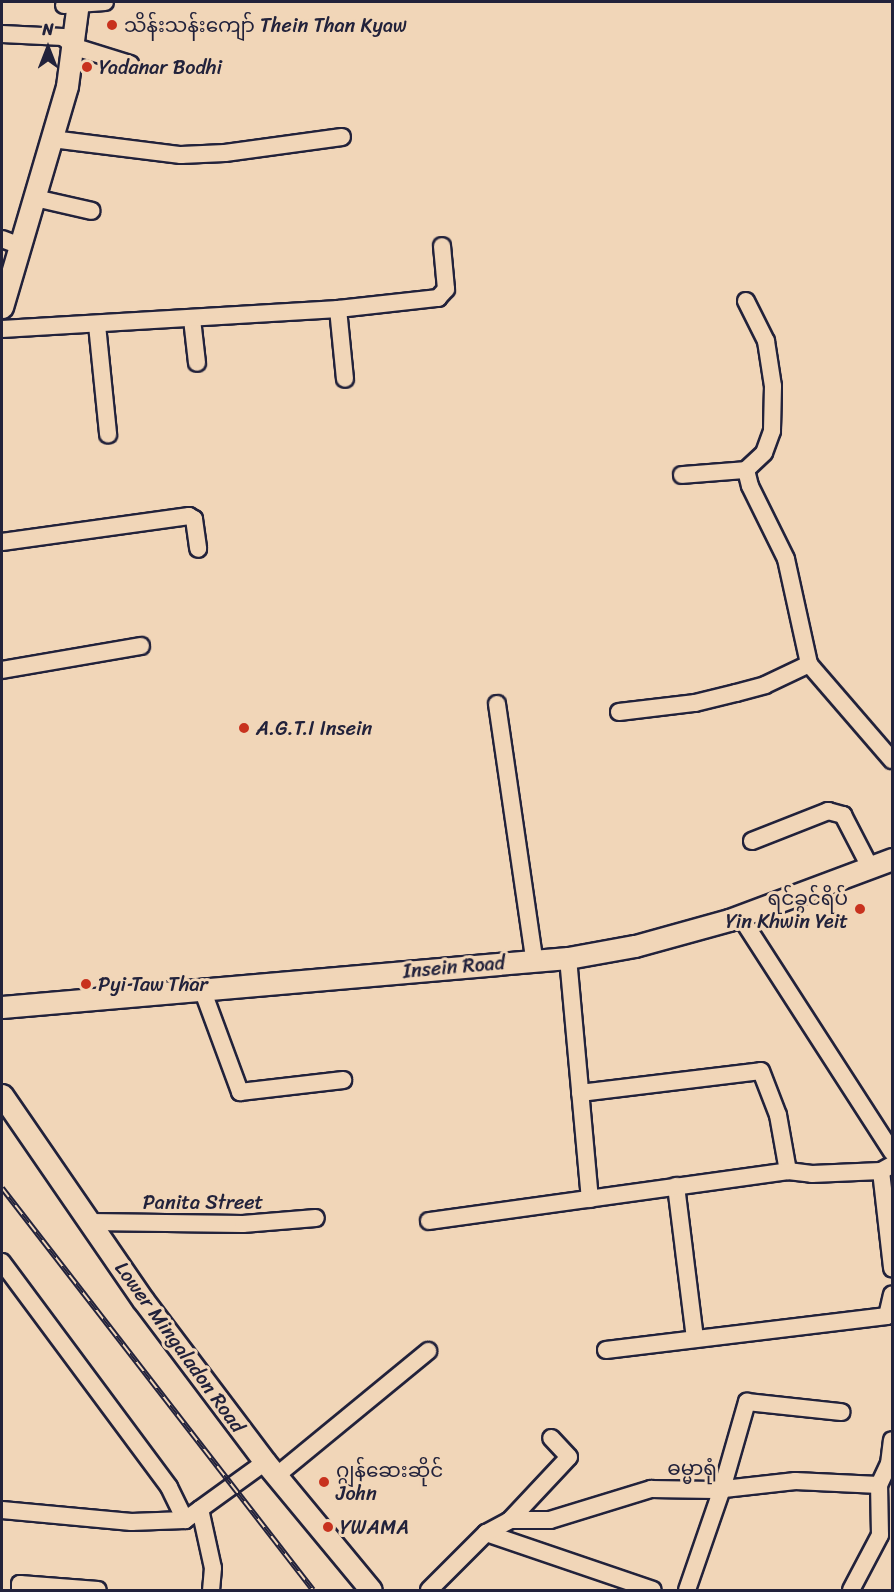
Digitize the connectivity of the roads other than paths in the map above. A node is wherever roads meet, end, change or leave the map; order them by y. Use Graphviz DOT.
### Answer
graph roads {
  1 [pos="105,2"];
  2 [pos="71,3"];
  3 [pos="2,34"];
  4 [pos="69,42"];
  5 [pos="130,64"];
  6 [pos="342,136"];
  7 [pos="52,139"];
  8 [pos="35,198"];
  9 [pos="92,211"];
  10 [pos="10,242"];
  11 [pos="442,246"];
  12 [pos="2,266"];
  13 [pos="746,301"];
  14 [pos="2,307"];
  15 [pos="338,309"];
  16 [pos="192,319"];
  17 [pos="97,325"];
  18 [pos="2,329"];
  19 [pos="197,363"];
  20 [pos="345,379"];
  21 [pos="108,434"];
  22 [pos="746,470"];
  23 [pos="682,476"];
  24 [pos="2,542"];
  25 [pos="198,549"];
  26 [pos="141,646"];
  27 [pos="809,664"];
  28 [pos="2,670"];
  29 [pos="497,704"];
  30 [pos="619,712"];
  31 [pos="892,760"];
  32 [pos="752,841"];
  33 [pos="892,859"];
  34 [pos="870,867"];
  35 [pos="740,916"];
  36 [pos="567,958"];
  37 [pos="534,959"];
  38 [pos="202,989"];
  39 [pos="2,1008"];
  40 [pos="343,1080"];
  41 [pos="580,1093"];
  42 [pos="2,1095"];
  43 [pos="892,1152"];
  44 [pos="887,1168"];
  45 [pos="788,1171"];
  46 [pos="676,1186"];
  47 [pos="590,1199"];
  48 [pos="316,1218"];
  49 [pos="429,1221"];
  50 [pos="89,1222"];
  51 [pos="2,1262"];
  52 [pos="892,1268"];
  53 [pos="892,1295"];
  54 [pos="695,1339"];
  55 [pos="606,1350"];
  56 [pos="428,1351"];
  57 [pos="841,1412"];
  58 [pos="551,1438"];
  59 [pos="892,1440"];
  60 [pos="891,1465"];
  61 [pos="271,1469"];
  62 [pos="879,1485"];
  63 [pos="722,1489"];
  64 [pos="200,1509"];
  65 [pos="2,1510"];
  66 [pos="185,1520"];
  67 [pos="510,1520"];
  68 [pos="486,1533"];
  69 [pos="20,1590"];
  70 [pos="98,1590"];
  71 [pos="211,1590"];
  72 [pos="371,1590"];
  73 [pos="429,1590"];
  74 [pos="653,1590"];
  75 [pos="687,1590"];
  76 [pos="851,1590"];
  1 -- 2 [label="street"];
  2 -- 4 [label="main road"];
  3 -- 4 [label="street"];
  4 -- 5 [label="street"];
  4 -- 7 [label="main road"];
  4 -- 10 [label="main road"];
  6 -- 7 [label="street"];
  7 -- 8 [label="main road"];
  8 -- 9 [label="street"];
  8 -- 10 [label="main road"];
  10 -- 12 [label="main road"];
  10 -- 14 [label="main road"];
  11 -- 15 [label="street"];
  13 -- 22 [label="street"];
  15 -- 16 [label="street"];
  15 -- 20 [label="street"];
  16 -- 17 [label="street"];
  16 -- 19 [label="street"];
  17 -- 18 [label="street"];
  17 -- 21 [label="street"];
  22 -- 23 [label="street"];
  22 -- 27 [label="street"];
  24 -- 25 [label="street"];
  26 -- 28 [label="street"];
  27 -- 30 [label="street"];
  27 -- 31 [label="street"];
  29 -- 37 [label="street"];
  32 -- 34 [label="street"];
  33 -- 34 [label="main road, Insein Road"];
  34 -- 35 [label="main road, Insein Road"];
  35 -- 36 [label="main road, Insein Road"];
  35 -- 43 [label="street"];
  36 -- 37 [label="main road, Insein Road"];
  36 -- 41 [label="street"];
  37 -- 38 [label="main road, Insein Road"];
  38 -- 39 [label="main road, Insein Road"];
  38 -- 40 [label="street"];
  41 -- 45 [label="street"];
  41 -- 47 [label="street"];
  42 -- 50 [label="main road, Lower Mingaladon Road"];
  44 -- 45 [label="street"];
  44 -- 52 [label="street"];
  45 -- 46 [label="street"];
  46 -- 47 [label="street"];
  46 -- 54 [label="street"];
  47 -- 49 [label="street"];
  48 -- 50 [label="street, Panita Street"];
  50 -- 61 [label="main road, Lower Mingaladon Road"];
  51 -- 66 [label="street"];
  53 -- 54 [label="street"];
  54 -- 55 [label="street"];
  56 -- 61 [label="street"];
  57 -- 63 [label="street"];
  58 -- 67 [label="street"];
  59 -- 60 [label="street"];
  60 -- 62 [label="street"];
  61 -- 64 [label="street"];
  61 -- 72 [label="main road, Lower Mingaladon Road"];
  62 -- 63 [label="street, ဓမ္မာရုံ"];
  62 -- 76 [label="street"];
  63 -- 67 [label="street, ဓမ္မာရုံ"];
  63 -- 75 [label="street"];
  64 -- 66 [label="street"];
  64 -- 71 [label="street"];
  65 -- 66 [label="street"];
  67 -- 68 [label="street"];
  68 -- 73 [label="street"];
  68 -- 74 [label="street"];
  69 -- 70 [label="street"];
}
